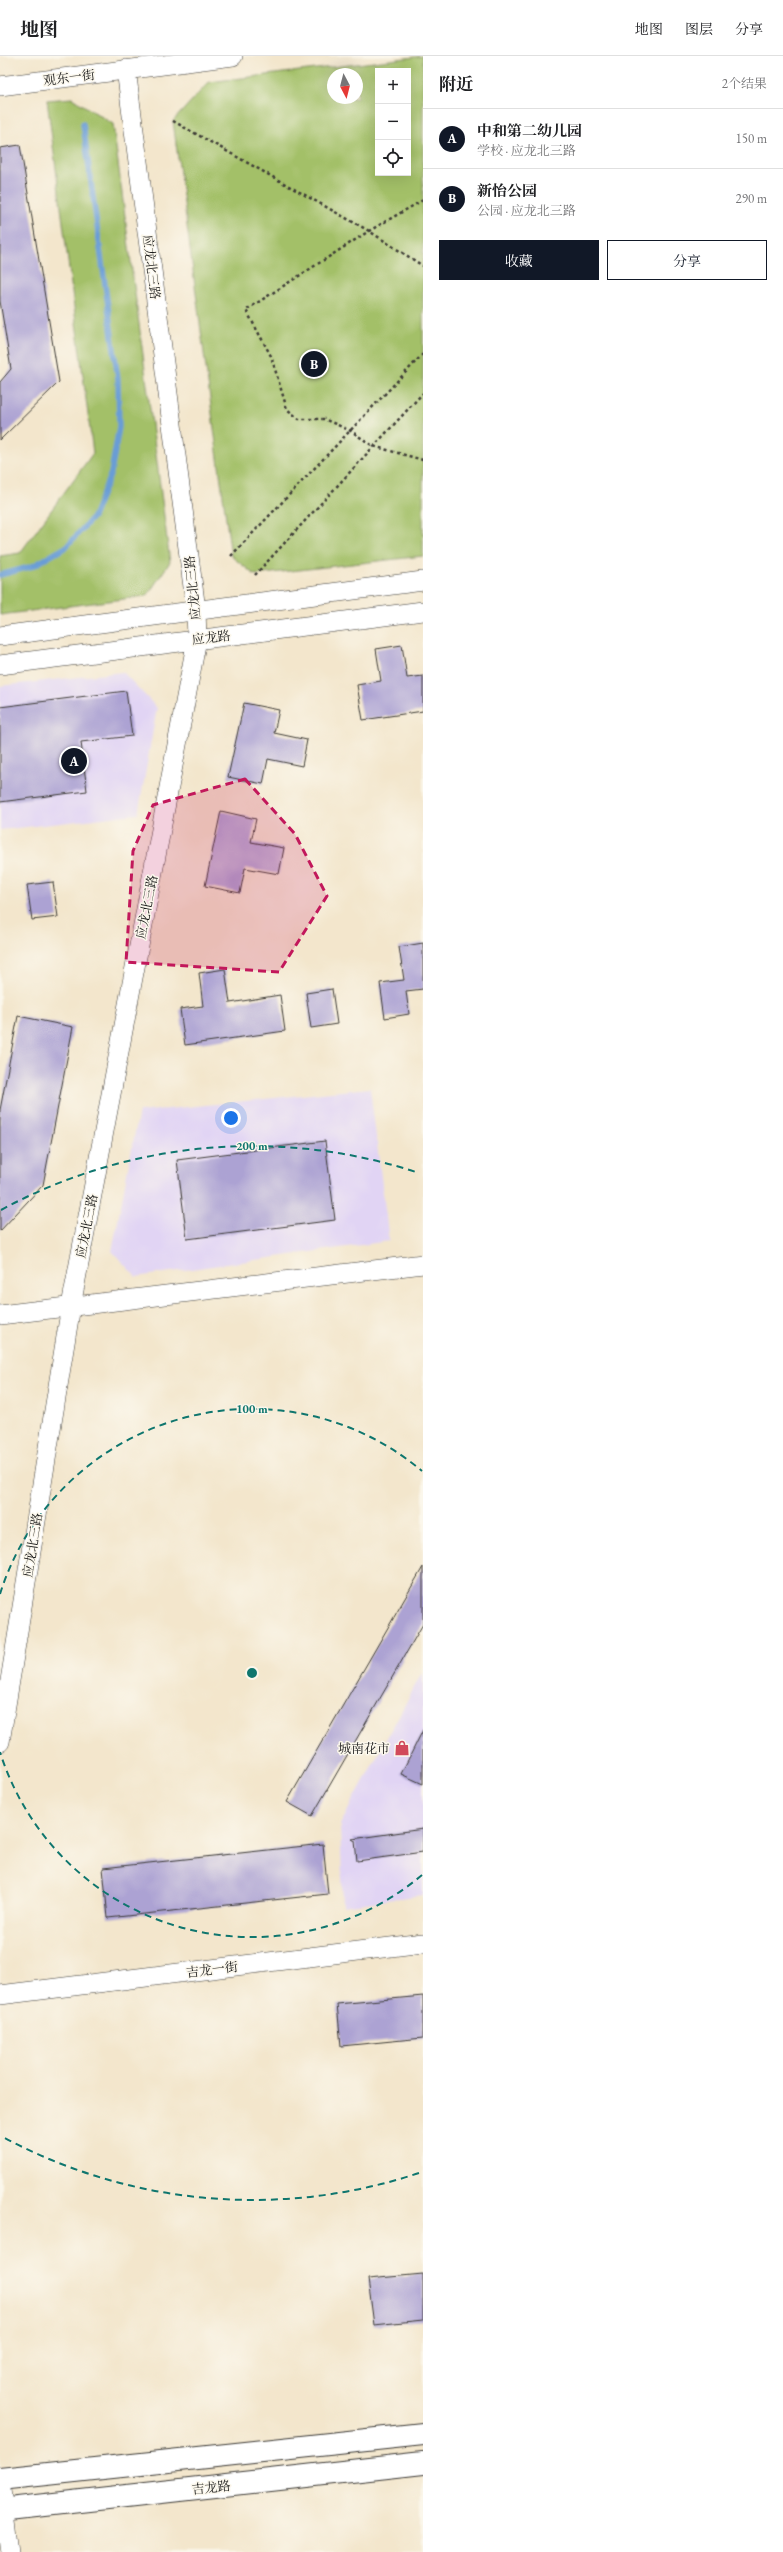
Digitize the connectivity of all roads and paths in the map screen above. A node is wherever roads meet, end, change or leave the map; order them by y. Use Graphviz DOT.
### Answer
graph roads {
  1 [pos="233,56"];
  2 [pos="126,69"];
  3 [pos="0,86"];
  4 [pos="173,121"];
  5 [pos="423,200"];
  6 [pos="369,231"];
  7 [pos="423,266"];
  8 [pos="423,354"];
  9 [pos="423,393"];
  10 [pos="351,431"];
  11 [pos="373,446"];
  12 [pos="423,460"];
  13 [pos="231,556"];
  14 [pos="255,575"];
  15 [pos="423,581"];
  16 [pos="196,610"];
  17 [pos="423,611"];
  18 [pos="0,636"];
  19 [pos="197,639"];
  20 [pos="0,665"];
  21 [pos="423,1264"];
  22 [pos="71,1306"];
  23 [pos="0,1315"];
  24 [pos="0,1742"];
  25 [pos="423,1943"];
  26 [pos="0,1995"];
  27 [pos="423,2434"];
  28 [pos="423,2463"];
  29 [pos="0,2479"];
  30 [pos="0,2482"];
  31 [pos="2,2510"];
  32 [pos="9,2552"];
  1 -- 2 [label="street, 观东一街"];
  2 -- 3 [label="street, 观东一街"];
  2 -- 16 [label="street, 应龙北三路"];
  4 -- 6 [label="path"];
  5 -- 6 [label="path"];
  6 -- 7 [label="path"];
  6 -- 10 [label="path"];
  8 -- 10 [label="path"];
  9 -- 11 [label="path"];
  10 -- 11 [label="path"];
  10 -- 13 [label="path"];
  11 -- 12 [label="path"];
  11 -- 14 [label="path"];
  15 -- 16 [label="street"];
  16 -- 18 [label="street"];
  16 -- 19 [label="street, 应龙北三路"];
  17 -- 19 [label="street, 应龙路"];
  19 -- 20 [label="street, 应龙路"];
  19 -- 22 [label="street, 应龙北三路"];
  21 -- 22 [label="street"];
  22 -- 23 [label="street"];
  22 -- 24 [label="street, 应龙北三路"];
  25 -- 26 [label="street, 吉龙一街"];
  27 -- 29 [label="main road"];
  28 -- 31 [label="main road, 吉龙路"];
  30 -- 31 [label="street"];
  31 -- 32 [label="street"];
}
